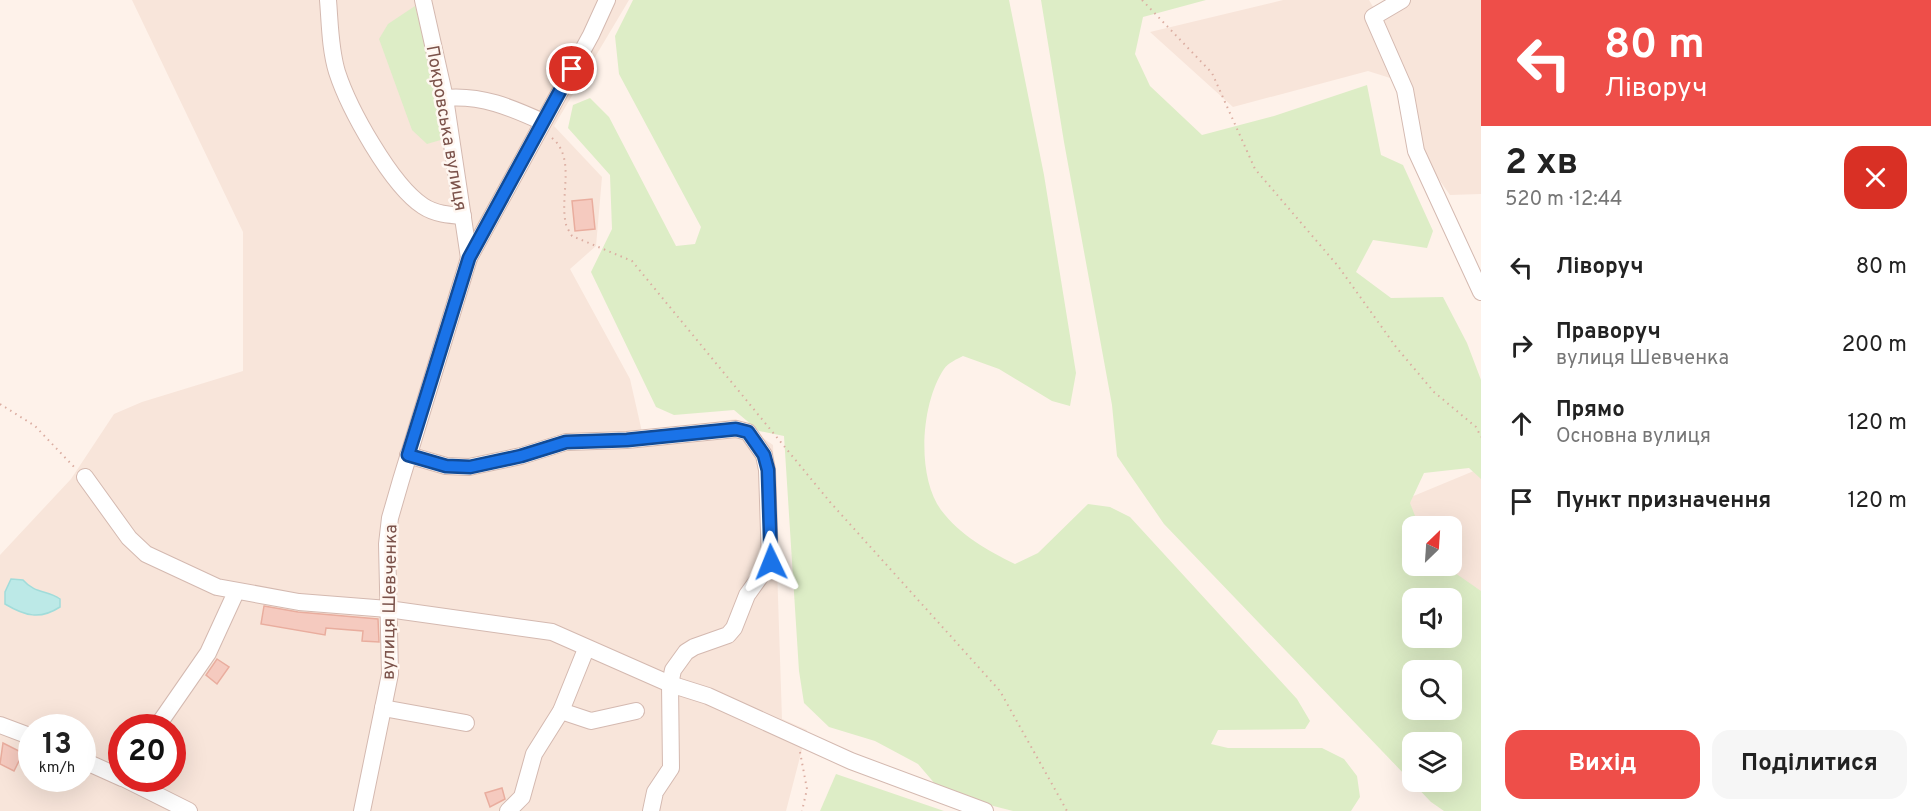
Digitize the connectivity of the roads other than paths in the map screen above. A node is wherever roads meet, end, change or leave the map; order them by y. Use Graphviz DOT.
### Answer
graph roads {
  1 [pos="328,0"];
  2 [pos="423,0"];
  3 [pos="607,0"];
  4 [pos="1402,0"];
  5 [pos="445,98"];
  6 [pos="541,124"];
  7 [pos="463,216"];
  8 [pos="469,258"];
  9 [pos="1481,292"];
  10 [pos="408,455"];
  11 [pos="85,477"];
  12 [pos="236,592"];
  13 [pos="388,609"];
  14 [pos="586,649"];
  15 [pos="670,684"];
  16 [pos="383,708"];
  17 [pos="561,711"];
  18 [pos="636,711"];
  19 [pos="166,714"];
  20 [pos="466,723"];
  21 [pos="0,725"];
  22 [pos="16,734"];
  23 [pos="151,792"];
  24 [pos="189,811"];
  25 [pos="362,811"];
  26 [pos="508,811"];
  27 [pos="651,811"];
  28 [pos="985,811"];
  1 -- 7 [label="street"];
  2 -- 5 [label="street, Покровська вулиця"];
  3 -- 6 [label="street"];
  4 -- 9 [label="street"];
  5 -- 6 [label="street"];
  5 -- 7 [label="street, Покровська вулиця"];
  6 -- 8 [label="street"];
  7 -- 8 [label="street, Покровська вулиця"];
  8 -- 10 [label="street, вулиця Шевченка"];
  10 -- 13 [label="street, вулиця Шевченка"];
  10 -- 15 [label="street"];
  11 -- 12 [label="street"];
  12 -- 13 [label="street"];
  12 -- 19 [label="street"];
  13 -- 14 [label="street"];
  13 -- 16 [label="street, вулиця Шевченка"];
  14 -- 15 [label="street"];
  14 -- 17 [label="street"];
  15 -- 27 [label="street"];
  15 -- 28 [label="street"];
  16 -- 20 [label="street"];
  16 -- 25 [label="street, вулиця Шевченка"];
  17 -- 18 [label="street"];
  17 -- 26 [label="street"];
  21 -- 22 [label="street"];
  23 -- 24 [label="street"];
}
